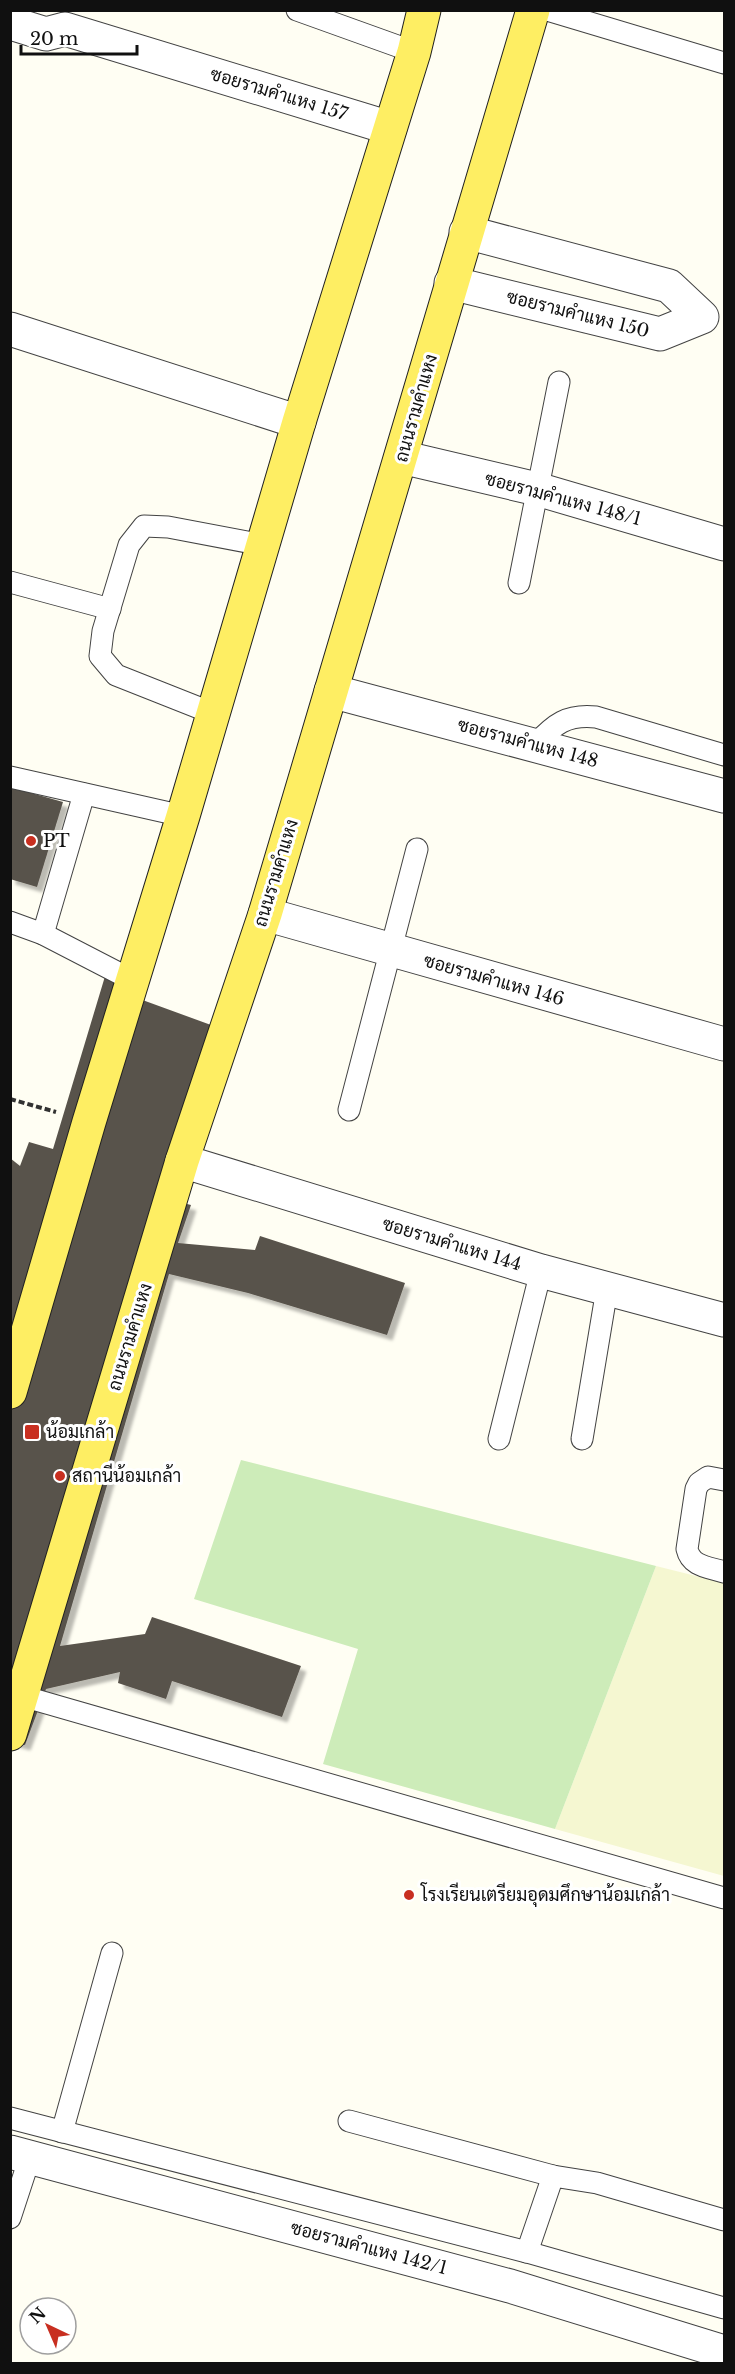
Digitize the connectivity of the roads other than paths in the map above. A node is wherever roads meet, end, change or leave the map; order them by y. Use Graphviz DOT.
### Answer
graph roads {
  1 [pos="297,10"];
  2 [pos="424,10"];
  3 [pos="533,10"];
  4 [pos="547,10"];
  5 [pos="10,17"];
  6 [pos="58,20"];
  7 [pos="414,52"];
  8 [pos="724,63"];
  9 [pos="390,128"];
  10 [pos="466,232"];
  11 [pos="451,283"];
  12 [pos="713,321"];
  13 [pos="10,329"];
  14 [pos="559,382"];
  15 [pos="299,422"];
  16 [pos="401,457"];
  17 [pos="537,489"];
  18 [pos="724,544"];
  19 [pos="263,545"];
  20 [pos="10,582"];
  21 [pos="519,583"];
  22 [pos="110,609"];
  23 [pos="331,691"];
  24 [pos="212,713"];
  25 [pos="535,745"];
  26 [pos="724,755"];
  27 [pos="10,777"];
  28 [pos="84,794"];
  29 [pos="724,796"];
  30 [pos="183,816"];
  31 [pos="417,849"];
  32 [pos="265,914"];
  33 [pos="10,922"];
  34 [pos="43,934"];
  35 [pos="390,950"];
  36 [pos="132,980"];
  37 [pos="724,1044"];
  38 [pos="349,1110"];
  39 [pos="182,1161"];
  40 [pos="541,1271"];
  41 [pos="607,1289"];
  42 [pos="724,1320"];
  43 [pos="10,1392"];
  44 [pos="499,1439"];
  45 [pos="582,1439"];
  46 [pos="724,1480"];
  47 [pos="724,1572"];
  48 [pos="22,1696"];
  49 [pos="10,1734"];
  50 [pos="724,1898"];
  51 [pos="112,1953"];
  52 [pos="10,2118"];
  53 [pos="349,2121"];
  54 [pos="62,2132"];
  55 [pos="20,2154"];
  56 [pos="553,2176"];
  57 [pos="10,2218"];
  58 [pos="724,2220"];
  59 [pos="527,2252"];
  60 [pos="724,2308"];
  61 [pos="724,2352"];
  1 -- 7 [label="lane"];
  2 -- 7 [label="main road"];
  3 -- 10 [label="main road, ถนนรามคำแหง"];
  4 -- 8 [label="lane"];
  5 -- 6 [label="street, ซอยรามคำแหง 157"];
  6 -- 9 [label="street, ซอยรามคำแหง 157"];
  7 -- 9 [label="main road"];
  9 -- 15 [label="main road"];
  10 -- 11 [label="main road, ถนนรามคำแหง"];
  10 -- 12 [label="street, ซอยรามคำแหง 150"];
  11 -- 12 [label="street, ซอยรามคำแหง 150"];
  11 -- 16 [label="main road, ถนนรามคำแหง"];
  13 -- 15 [label="street"];
  14 -- 17 [label="lane"];
  15 -- 19 [label="main road"];
  16 -- 17 [label="street, ซอยรามคำแหง 148/1"];
  16 -- 23 [label="main road, ถนนรามคำแหง"];
  17 -- 18 [label="street, ซอยรามคำแหง 148/1"];
  17 -- 21 [label="lane"];
  19 -- 22 [label="lane"];
  19 -- 24 [label="main road"];
  20 -- 22 [label="lane"];
  22 -- 24 [label="lane"];
  23 -- 25 [label="street, ซอยรามคำแหง 148"];
  23 -- 32 [label="main road, ถนนรามคำแหง"];
  24 -- 30 [label="main road"];
  25 -- 26 [label="lane"];
  25 -- 29 [label="street, ซอยรามคำแหง 148"];
  27 -- 28 [label="lane"];
  28 -- 30 [label="lane"];
  28 -- 34 [label="lane"];
  30 -- 36 [label="main road"];
  31 -- 35 [label="lane"];
  32 -- 35 [label="street, ซอยรามคำแหง 146"];
  32 -- 39 [label="main road, ถนนรามคำแหง"];
  33 -- 34 [label="lane"];
  34 -- 36 [label="lane"];
  35 -- 37 [label="street, ซอยรามคำแหง 146"];
  35 -- 38 [label="lane"];
  36 -- 43 [label="main road"];
  39 -- 40 [label="street, ซอยรามคำแหง 144"];
  39 -- 48 [label="main road, ถนนรามคำแหง"];
  40 -- 41 [label="street, ซอยรามคำแหง 144"];
  40 -- 44 [label="lane"];
  41 -- 42 [label="street, ซอยรามคำแหง 144"];
  41 -- 45 [label="lane"];
  46 -- 47 [label="lane"];
  48 -- 49 [label="main road, ถนนรามคำแหง"];
  48 -- 50 [label="lane"];
  51 -- 54 [label="lane"];
  52 -- 54 [label="lane"];
  53 -- 56 [label="lane"];
  54 -- 59 [label="lane"];
  55 -- 57 [label="lane"];
  55 -- 61 [label="street, ซอยรามคำแหง 142/1"];
  56 -- 58 [label="lane"];
  56 -- 59 [label="lane"];
  59 -- 60 [label="lane"];
}
